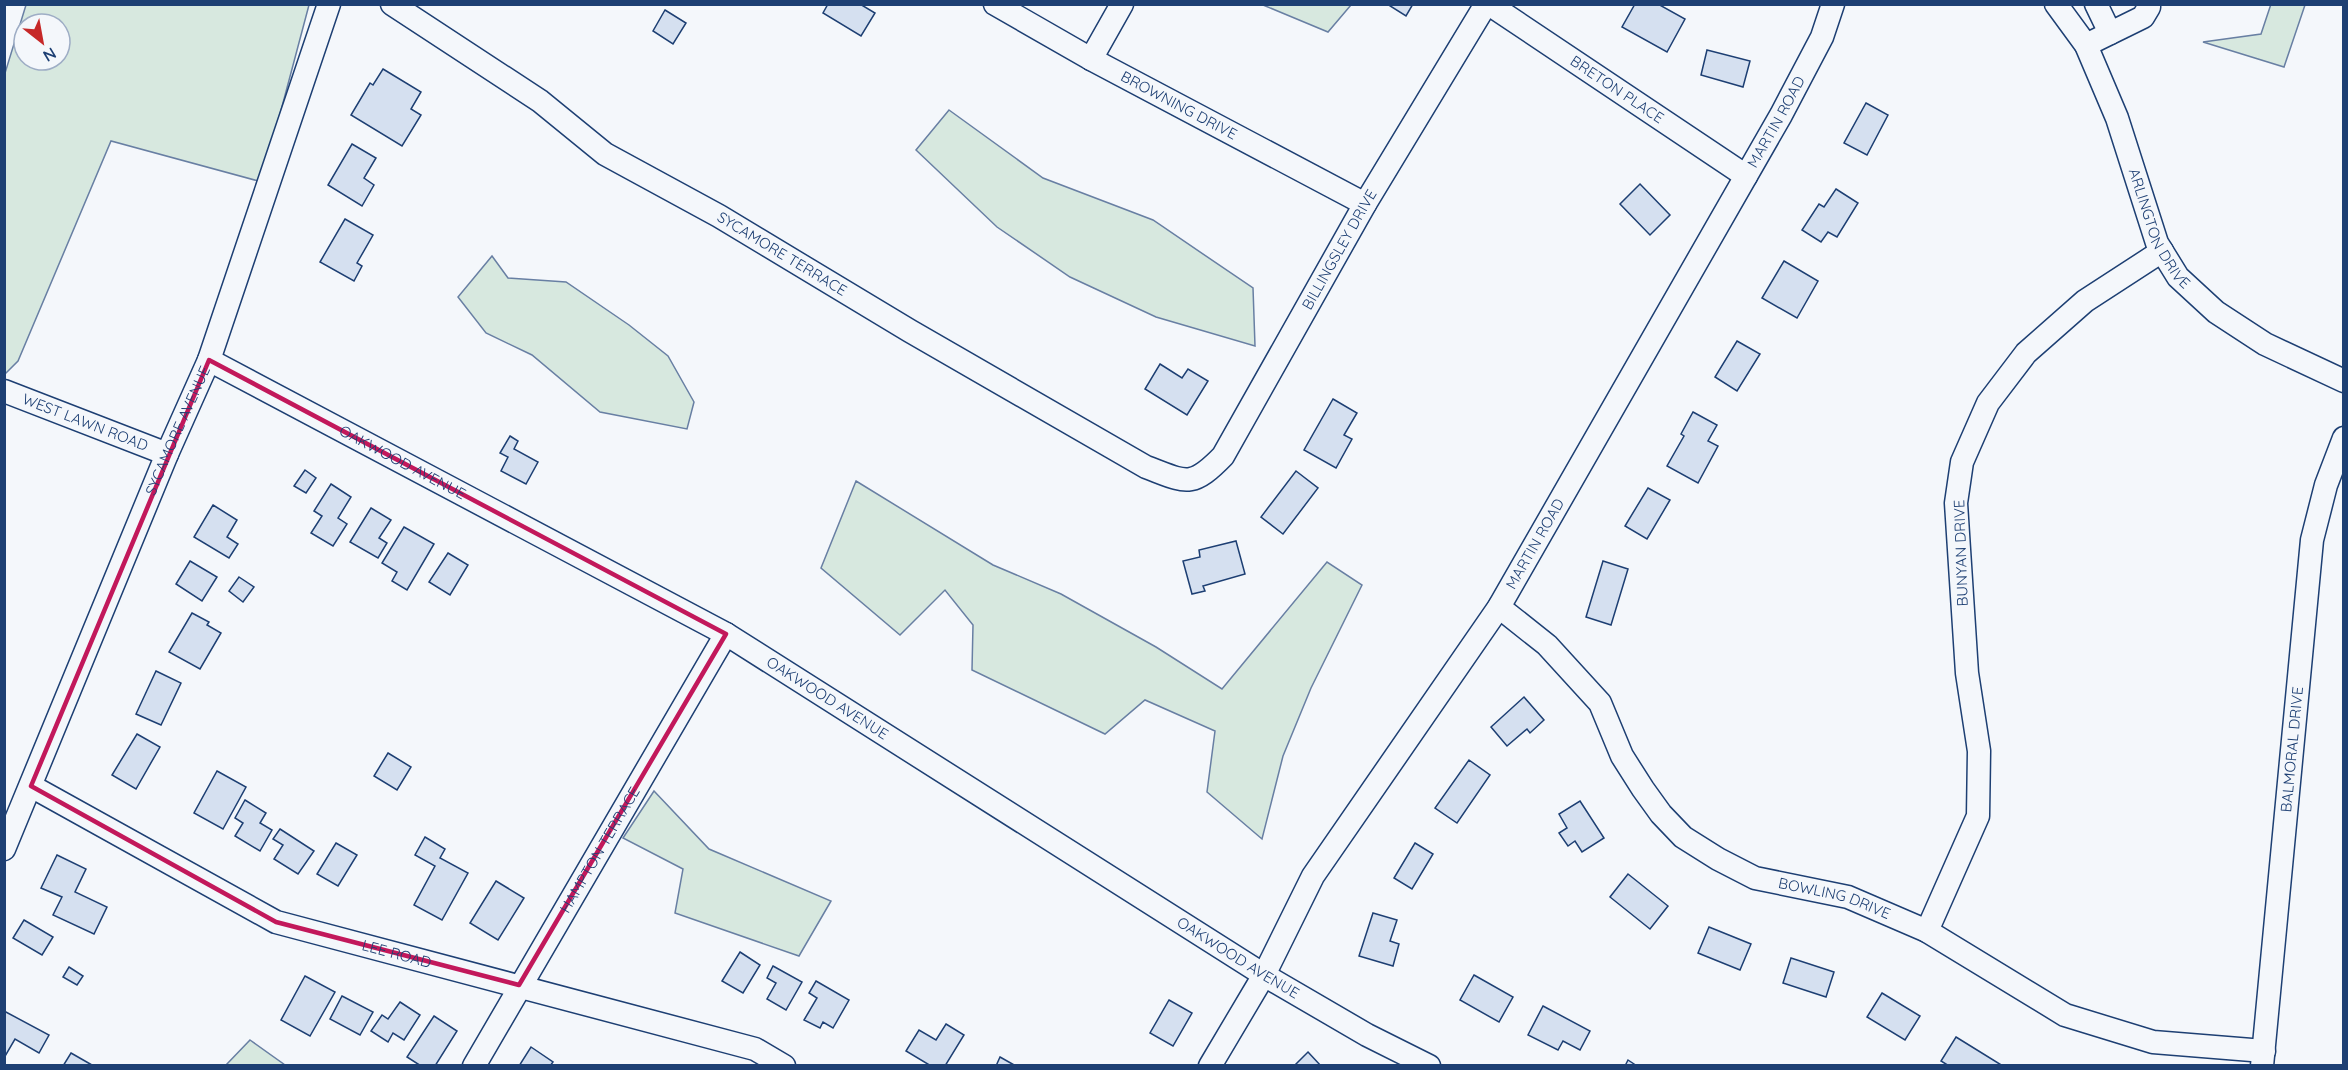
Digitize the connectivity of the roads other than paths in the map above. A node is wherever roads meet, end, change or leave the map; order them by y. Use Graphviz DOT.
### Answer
graph roads {
  1 [pos="329,4"];
  2 [pos="392,4"];
  3 [pos="996,4"];
  4 [pos="1122,4"];
  5 [pos="1488,4"];
  6 [pos="1833,4"];
  7 [pos="2056,4"];
  8 [pos="2096,4"];
  9 [pos="2148,4"];
  10 [pos="2110,33"];
  11 [pos="2086,45"];
  12 [pos="1091,59"];
  13 [pos="1746,176"];
  14 [pos="1365,204"];
  15 [pos="2162,251"];
  16 [pos="209,360"];
  17 [pos="2343,381"];
  18 [pos="4,391"];
  19 [pos="2343,438"];
  20 [pos="167,454"];
  21 [pos="1185,482"];
  22 [pos="1499,607"];
  23 [pos="726,634"];
  24 [pos="31,786"];
  25 [pos="4,849"];
  26 [pos="1927,931"];
  27 [pos="1264,975"];
  28 [pos="519,985"];
  29 [pos="2263,1058"];
  30 [pos="474,1065"];
  31 [pos="784,1065"];
  32 [pos="1210,1065"];
  33 [pos="1429,1065"];
  1 -- 16 [label="street, SYCAMORE AVENUE"];
  2 -- 21 [label="street, SYCAMORE TERRACE"];
  3 -- 12 [label="street, BROWNING DRIVE"];
  4 -- 12 [label="street"];
  5 -- 13 [label="street, BRETON PLACE"];
  5 -- 14 [label="street, BILLINGSLEY DRIVE"];
  6 -- 13 [label="street, MARTIN ROAD"];
  7 -- 11 [label="street, ARLINGTON DRIVE"];
  8 -- 10 [label="street"];
  9 -- 10 [label="street"];
  10 -- 11 [label="street"];
  11 -- 15 [label="street, ARLINGTON DRIVE"];
  12 -- 14 [label="street, BROWNING DRIVE"];
  13 -- 22 [label="street, MARTIN ROAD"];
  14 -- 21 [label="street, BILLINGSLEY DRIVE"];
  15 -- 17 [label="street, ARLINGTON DRIVE"];
  15 -- 26 [label="street, BUNYAN DRIVE"];
  16 -- 20 [label="street, SYCAMORE AVENUE"];
  16 -- 23 [label="street, OAKWOOD AVENUE"];
  18 -- 20 [label="street, WEST LAWN ROAD"];
  19 -- 29 [label="street, BALMORAL DRIVE"];
  20 -- 24 [label="street, SYCAMORE AVENUE"];
  22 -- 26 [label="street, BOWLING DRIVE"];
  22 -- 27 [label="street, MARTIN ROAD"];
  23 -- 27 [label="street, OAKWOOD AVENUE"];
  23 -- 28 [label="street, HAMPTON TERRACE"];
  24 -- 25 [label="street, SYCAMORE AVENUE"];
  24 -- 28 [label="street, LEE ROAD"];
  26 -- 29 [label="street, BOWLING DRIVE"];
  27 -- 32 [label="street, MARTIN ROAD"];
  27 -- 33 [label="street, OAKWOOD AVENUE"];
  28 -- 30 [label="street, HAMPTON TERRACE"];
  28 -- 31 [label="street, LEE ROAD"];
}
